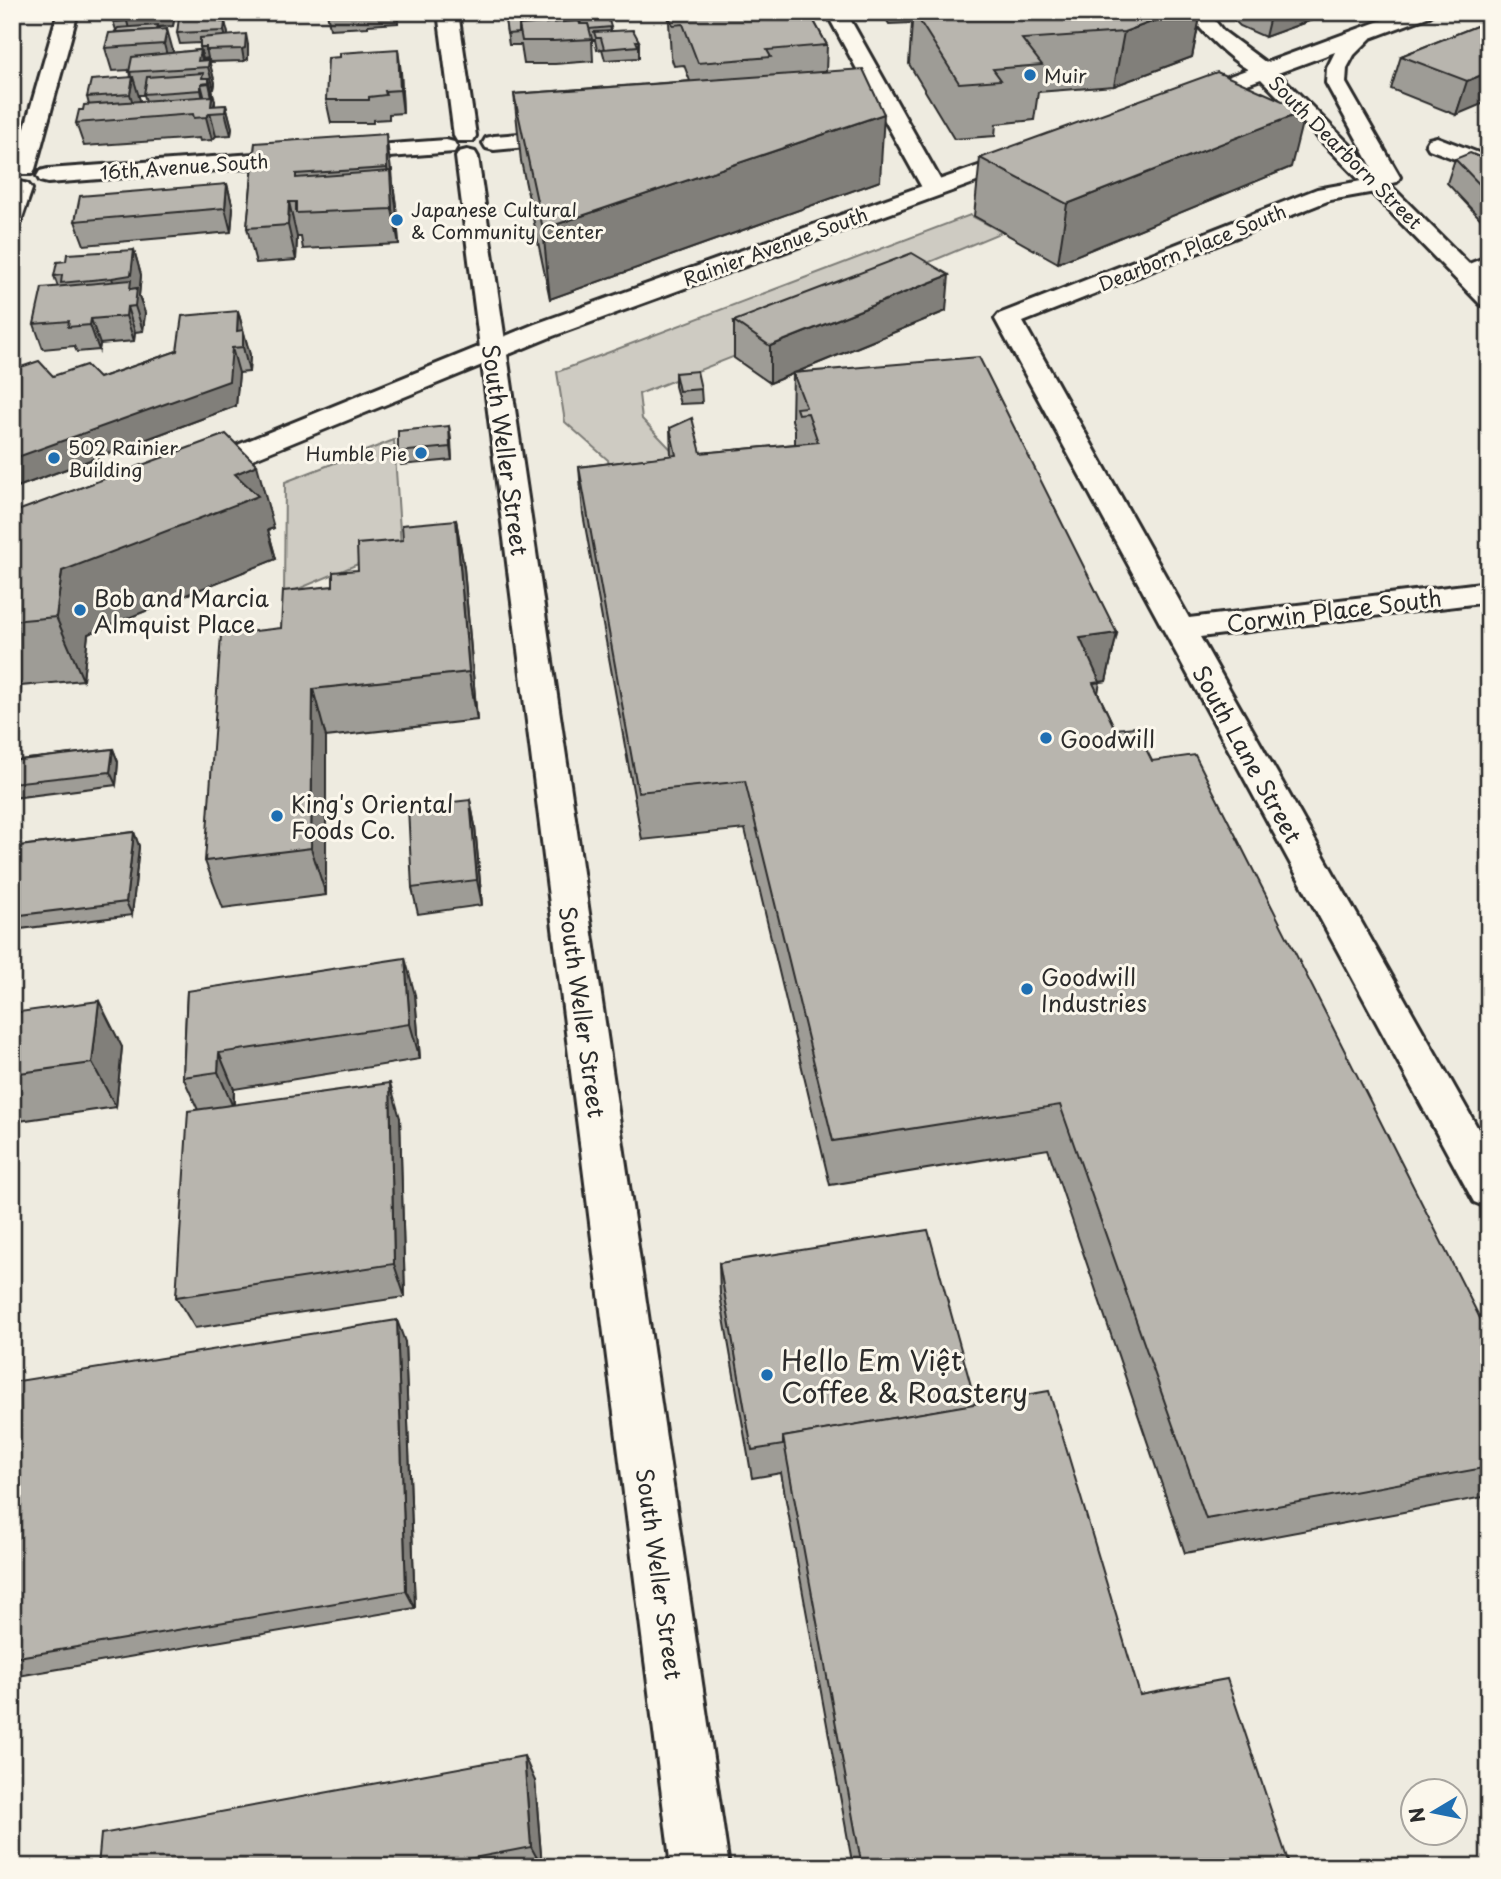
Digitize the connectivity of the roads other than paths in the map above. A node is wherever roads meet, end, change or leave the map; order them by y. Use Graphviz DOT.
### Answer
graph roads {
  1 [pos="68,12"];
  2 [pos="448,12"];
  3 [pos="836,12"];
  4 [pos="1197,12"];
  5 [pos="1423,12"];
  6 [pos="1363,36"];
  7 [pos="1266,72"];
  8 [pos="1164,108"];
  9 [pos="890,112"];
  10 [pos="807,118"];
  11 [pos="595,135"];
  12 [pos="1437,144"];
  13 [pos="459,146"];
  14 [pos="1047,148"];
  15 [pos="1489,165"];
  16 [pos="17,180"];
  17 [pos="1378,185"];
  18 [pos="933,188"];
  19 [pos="12,219"];
  20 [pos="1415,221"];
  21 [pos="1489,263"];
  22 [pos="1465,274"];
  23 [pos="1489,299"];
  24 [pos="1008,319"];
  25 [pos="492,351"];
  26 [pos="170,483"];
  27 [pos="1489,592"];
  28 [pos="1179,629"];
  29 [pos="1489,1189"];
  30 [pos="700,1867"];
  1 -- 16 [label="street"];
  2 -- 13 [label="street, South Weller Street"];
  3 -- 9 [label="street"];
  4 -- 7 [label="street, South Dearborn Street"];
  5 -- 6 [label="street"];
  6 -- 7 [label="street"];
  6 -- 20 [label="street"];
  7 -- 8 [label="street"];
  7 -- 17 [label="street, South Dearborn Street"];
  9 -- 10 [label="street"];
  9 -- 18 [label="street"];
  11 -- 13 [label="street, 16th Avenue South"];
  12 -- 15 [label="street"];
  13 -- 16 [label="street, 16th Avenue South"];
  13 -- 25 [label="street, South Weller Street"];
  14 -- 18 [label="street, Rainier Avenue South"];
  16 -- 19 [label="street"];
  17 -- 20 [label="street, South Dearborn Street"];
  17 -- 24 [label="street, Dearborn Place South"];
  18 -- 25 [label="street, Rainier Avenue South"];
  20 -- 22 [label="street, South Dearborn Street"];
  21 -- 22 [label="street"];
  22 -- 23 [label="street, South Dearborn Street"];
  24 -- 28 [label="street, South Lane Street"];
  25 -- 26 [label="street, Rainier Avenue South"];
  25 -- 30 [label="street, South Weller Street"];
  27 -- 28 [label="street, Corwin Place South"];
  28 -- 29 [label="street, South Lane Street"];
}
